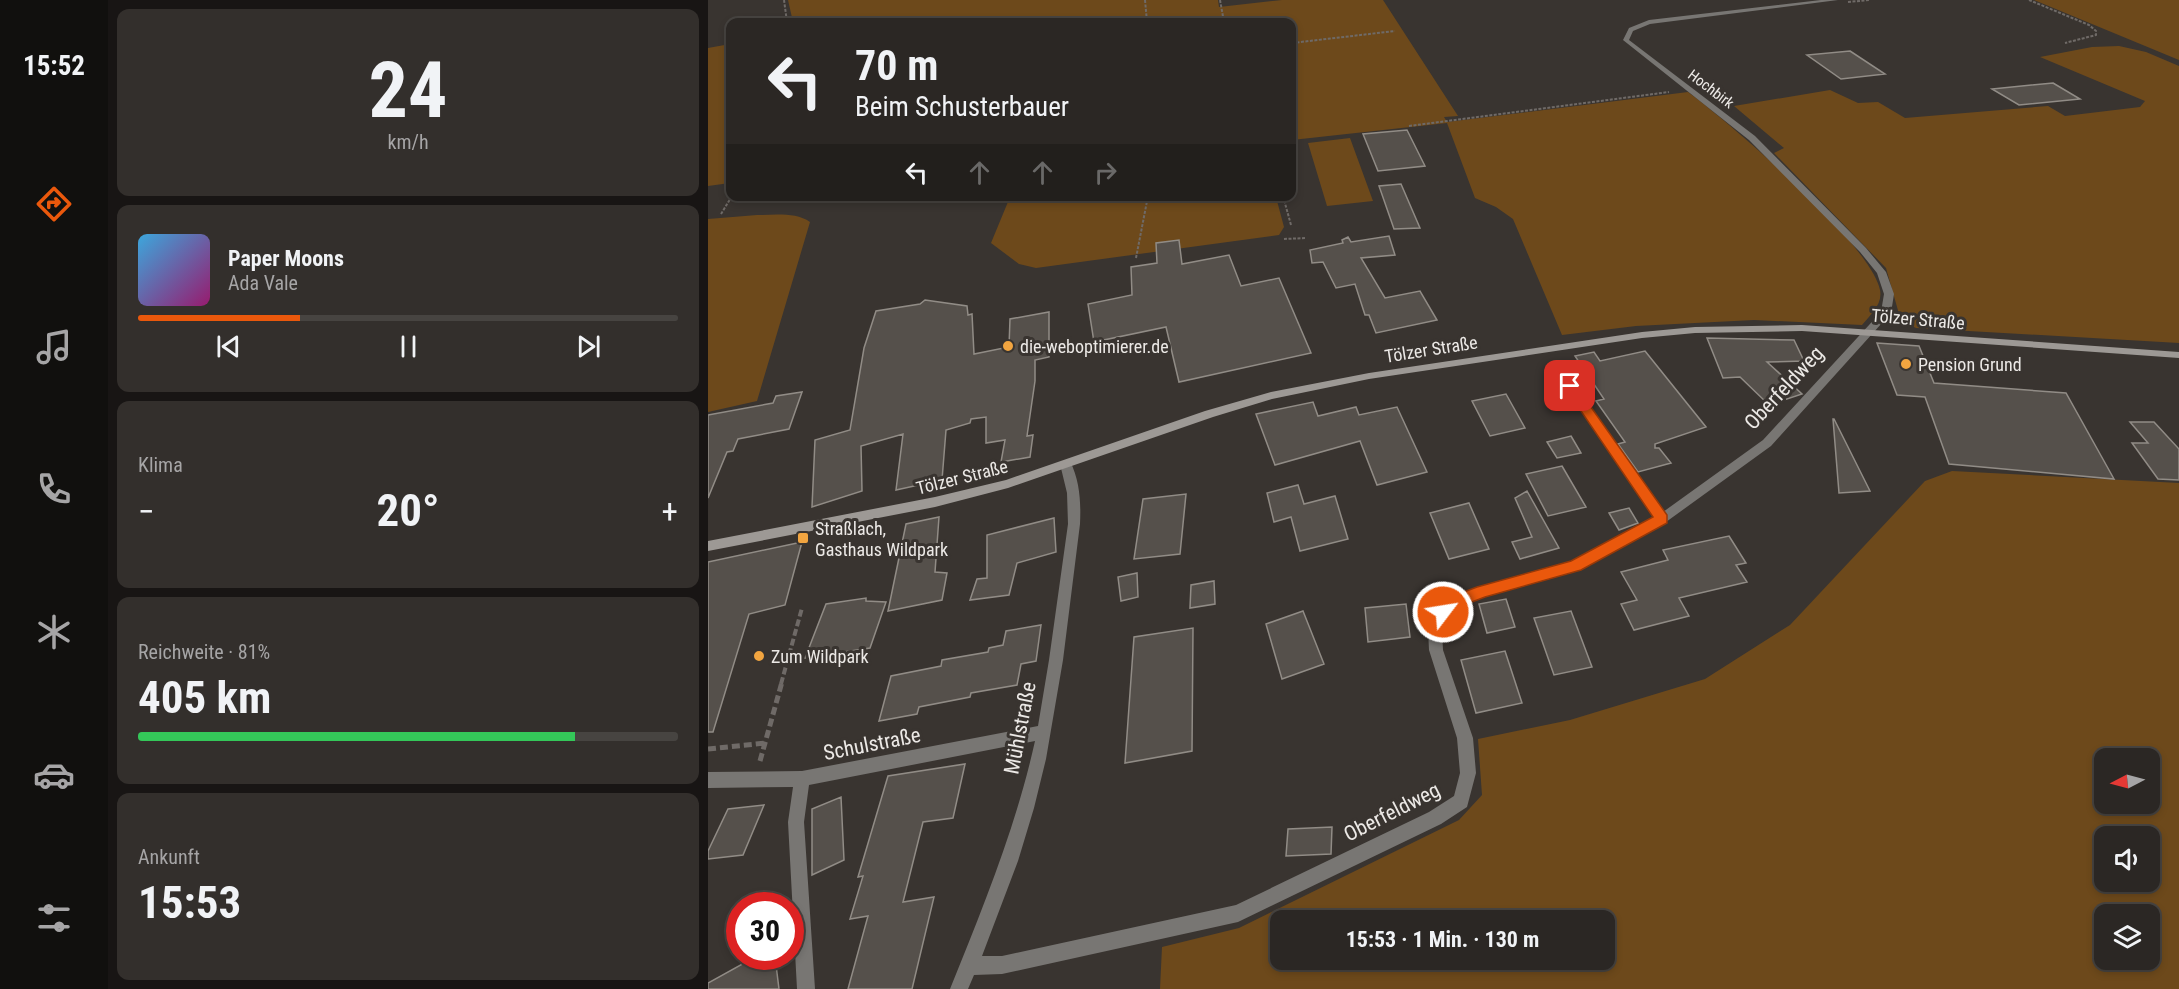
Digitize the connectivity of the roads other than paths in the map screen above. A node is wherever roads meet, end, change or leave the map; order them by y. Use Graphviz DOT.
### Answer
graph roads {
  1 [pos="1835,0"];
  2 [pos="1868,331"];
  3 [pos="2179,355"];
  4 [pos="1570,386"];
  5 [pos="1066,464"];
  6 [pos="1662,519"];
  7 [pos="708,546"];
  8 [pos="1043,732"];
  9 [pos="802,779"];
  10 [pos="708,780"];
  11 [pos="969,966"];
  12 [pos="806,989"];
  13 [pos="959,989"];
  1 -- 2 [label="street, Hochbirk"];
  2 -- 3 [label="main road, Tölzer Straße"];
  2 -- 5 [label="main road, Tölzer Straße"];
  2 -- 6 [label="street, Oberfeldweg"];
  4 -- 6 [label="street"];
  5 -- 7 [label="main road, Tölzer Straße"];
  5 -- 8 [label="street, Mühlstraße"];
  6 -- 11 [label="street, Oberfeldweg"];
  8 -- 9 [label="street, Schulstraße"];
  8 -- 11 [label="street, Mühlstraße"];
  9 -- 10 [label="street, Schulstraße"];
  9 -- 12 [label="street"];
  11 -- 13 [label="street, Mühlstraße"];
}
